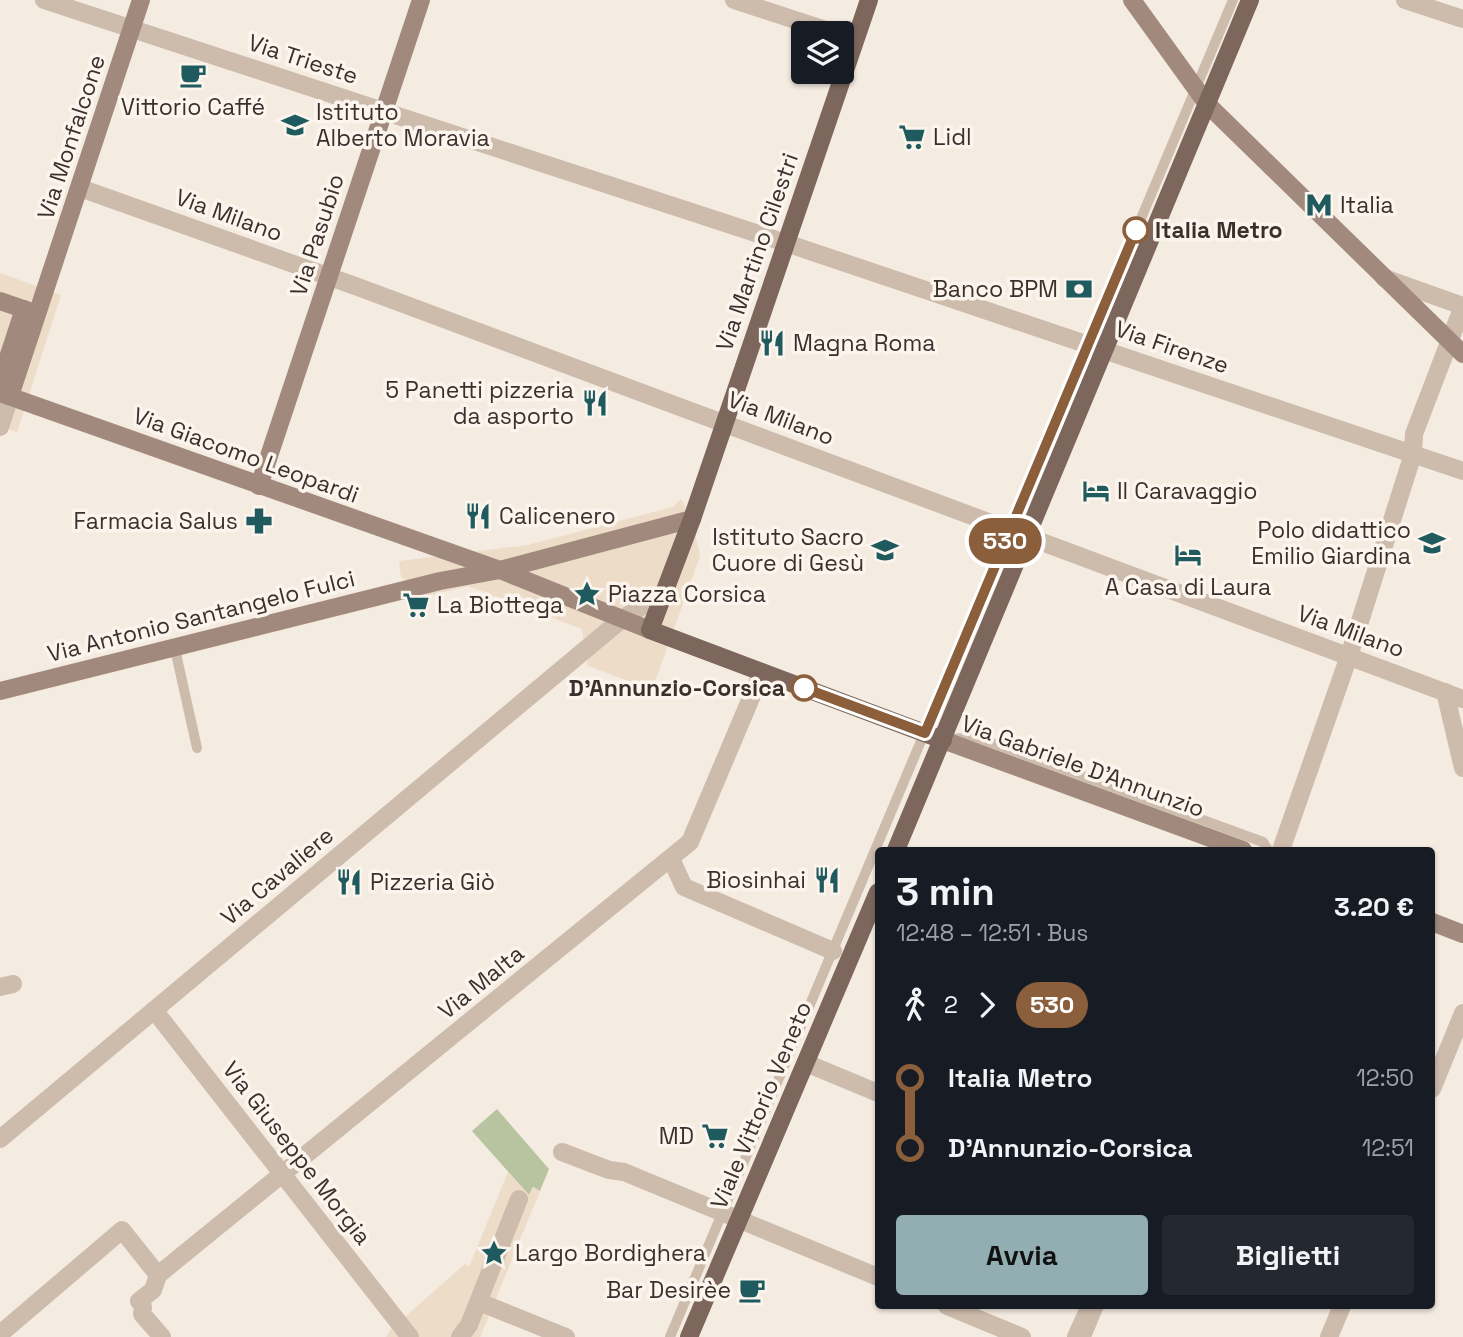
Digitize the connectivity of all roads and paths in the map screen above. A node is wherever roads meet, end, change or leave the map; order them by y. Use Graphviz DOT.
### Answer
graph roads {
  1 [pos="44,0"];
  2 [pos="141,0"];
  3 [pos="421,0"];
  4 [pos="734,0"];
  5 [pos="869,0"];
  6 [pos="1132,0"];
  7 [pos="1233,0"];
  8 [pos="1250,0"];
  9 [pos="1405,0"];
  10 [pos="1463,19"];
  11 [pos="798,21"];
  12 [pos="854,28"];
  13 [pos="131,29"];
  14 [pos="835,84"];
  15 [pos="1195,89"];
  16 [pos="1207,104"];
  17 [pos="384,112"];
  18 [pos="80,188"];
  19 [pos="786,243"];
  20 [pos="329,277"];
  21 [pos="1383,277"];
  22 [pos="0,301"];
  23 [pos="1463,306"];
  24 [pos="31,312"];
  25 [pos="1096,348"];
  26 [pos="1457,348"];
  27 [pos="9,393"];
  28 [pos="724,423"];
  29 [pos="0,426"];
  30 [pos="1413,454"];
  31 [pos="1463,471"];
  32 [pos="259,486"];
  33 [pos="692,519"];
  34 [pos="1010,531"];
  35 [pos="1028,537"];
  36 [pos="450,554"];
  37 [pos="500,570"];
  38 [pos="440,581"];
  39 [pos="664,592"];
  40 [pos="622,619"];
  41 [pos="650,629"];
  42 [pos="175,649"];
  43 [pos="1349,656"];
  44 [pos="762,672"];
  45 [pos="0,691"];
  46 [pos="1445,692"];
  47 [pos="1463,699"];
  48 [pos="925,733"];
  49 [pos="943,740"];
  50 [pos="197,748"];
  51 [pos="1463,768"];
  52 [pos="877,847"];
  53 [pos="897,847"];
  54 [pos="1234,847"];
  55 [pos="1266,847"];
  56 [pos="1283,847"];
  57 [pos="875,851"];
  58 [pos="671,859"];
  59 [pos="875,907"];
  60 [pos="1435,923"];
  61 [pos="1463,934"];
  62 [pos="833,951"];
  63 [pos="154,1010"];
  64 [pos="1463,1013"];
  65 [pos="806,1062"];
  66 [pos="1435,1083"];
  67 [pos="875,1092"];
  68 [pos="0,1139"];
  69 [pos="562,1152"];
  70 [pos="284,1174"];
  71 [pos="519,1199"];
  72 [pos="731,1216"];
  73 [pos="158,1275"];
  74 [pos="875,1276"];
  75 [pos="485,1305"];
  76 [pos="954,1309"];
  77 [pos="1089,1309"];
  78 [pos="1098,1309"];
  79 [pos="1341,1309"];
  80 [pos="406,1331"];
  81 [pos="0,1334"];
  82 [pos="162,1337"];
  83 [pos="460,1337"];
  84 [pos="566,1337"];
  85 [pos="670,1337"];
  86 [pos="689,1337"];
  87 [pos="1022,1337"];
  88 [pos="1076,1337"];
  89 [pos="1086,1337"];
  90 [pos="1329,1337"];
  1 -- 13 [label="street, Via Trieste"];
  2 -- 13 [label="main road, Via Monfalcone"];
  3 -- 17 [label="main road, Via Pasubio"];
  4 -- 11 [label="street"];
  5 -- 12 [label="main road, Via Martino Cilestri"];
  6 -- 15 [label="main road"];
  7 -- 15 [label="lane"];
  8 -- 16 [label="main road"];
  9 -- 10 [label="street"];
  13 -- 17 [label="street, Via Trieste"];
  13 -- 18 [label="main road, Via Monfalcone"];
  14 -- 19 [label="main road, Via Martino Cilestri"];
  15 -- 16 [label="main road"];
  15 -- 25 [label="lane"];
  16 -- 21 [label="main road"];
  16 -- 25 [label="main road"];
  17 -- 19 [label="street, Via Trieste"];
  17 -- 20 [label="main road, Via Pasubio"];
  18 -- 20 [label="street, Via Milano"];
  18 -- 24 [label="main road, Via Monfalcone"];
  19 -- 25 [label="street, Via Firenze"];
  19 -- 28 [label="main road, Via Martino Cilestri"];
  20 -- 28 [label="street, Via Milano"];
  20 -- 32 [label="main road, Via Pasubio"];
  21 -- 23 [label="street"];
  21 -- 26 [label="main road"];
  22 -- 24 [label="main road"];
  23 -- 26 [label="street"];
  24 -- 27 [label="main road, Via Monfalcone"];
  25 -- 30 [label="street, Via Firenze"];
  25 -- 34 [label="lane"];
  25 -- 35 [label="main road"];
  26 -- 30 [label="street"];
  27 -- 29 [label="street"];
  27 -- 32 [label="main road, Via Giacomo Leopardi"];
  28 -- 33 [label="main road, Via Martino Cilestri"];
  28 -- 34 [label="street, Via Milano"];
  30 -- 31 [label="street, Via Firenze"];
  30 -- 43 [label="street"];
  32 -- 36 [label="main road, Via Giacomo Leopardi"];
  33 -- 37 [label="main road, Via Antonio Santangelo Fulci"];
  33 -- 39 [label="main road, Via Martino Cilestri"];
  34 -- 35 [label="street, Via Milano"];
  34 -- 48 [label="lane"];
  35 -- 43 [label="street, Via Milano"];
  35 -- 49 [label="main road"];
  36 -- 37 [label="main road, Via Giacomo Leopardi"];
  36 -- 38 [label="main road"];
  37 -- 38 [label="main road, Via Antonio Santangelo Fulci"];
  37 -- 40 [label="main road, Via Giacomo Leopardi"];
  38 -- 42 [label="main road, Via Antonio Santangelo Fulci"];
  39 -- 40 [label="street, Via Cavaliere"];
  39 -- 41 [label="main road, Via Martino Cilestri"];
  40 -- 41 [label="main road, Via Giacomo Leopardi"];
  40 -- 63 [label="street, Via Cavaliere"];
  41 -- 44 [label="main road, Via Gabriele D'Annunzio"];
  42 -- 45 [label="main road, Via Antonio Santangelo Fulci"];
  42 -- 50 [label="lane"];
  43 -- 46 [label="street, Via Milano"];
  43 -- 56 [label="street"];
  44 -- 48 [label="main road, Via Gabriele D'Annunzio"];
  44 -- 58 [label="street, Via Malta"];
  46 -- 47 [label="street, Via Milano"];
  46 -- 51 [label="street"];
  48 -- 49 [label="main road, Via Gabriele D'Annunzio"];
  48 -- 52 [label="lane"];
  49 -- 53 [label="main road"];
  49 -- 54 [label="main road, Via Gabriele D'Annunzio"];
  49 -- 55 [label="lane"];
  57 -- 62 [label="lane"];
  58 -- 62 [label="street"];
  58 -- 70 [label="street, Via Malta"];
  59 -- 65 [label="main road, Viale Vittorio Veneto"];
  60 -- 61 [label="main road"];
  62 -- 72 [label="lane"];
  63 -- 68 [label="street, Via Cavaliere"];
  63 -- 70 [label="street, Via Giuseppe Morgia"];
  64 -- 66 [label="street"];
  65 -- 67 [label="street"];
  65 -- 72 [label="main road, Viale Vittorio Veneto"];
  69 -- 72 [label="street"];
  70 -- 73 [label="street, Via Malta"];
  70 -- 80 [label="street, Via Giuseppe Morgia"];
  71 -- 75 [label="street"];
  72 -- 74 [label="street"];
  72 -- 85 [label="lane"];
  72 -- 86 [label="main road, Viale Vittorio Veneto"];
  73 -- 81 [label="street"];
  73 -- 82 [label="street, Via Malta"];
  75 -- 83 [label="street"];
  75 -- 84 [label="street"];
  76 -- 87 [label="street"];
  77 -- 88 [label="street"];
  78 -- 89 [label="lane"];
  79 -- 90 [label="street"];
}
